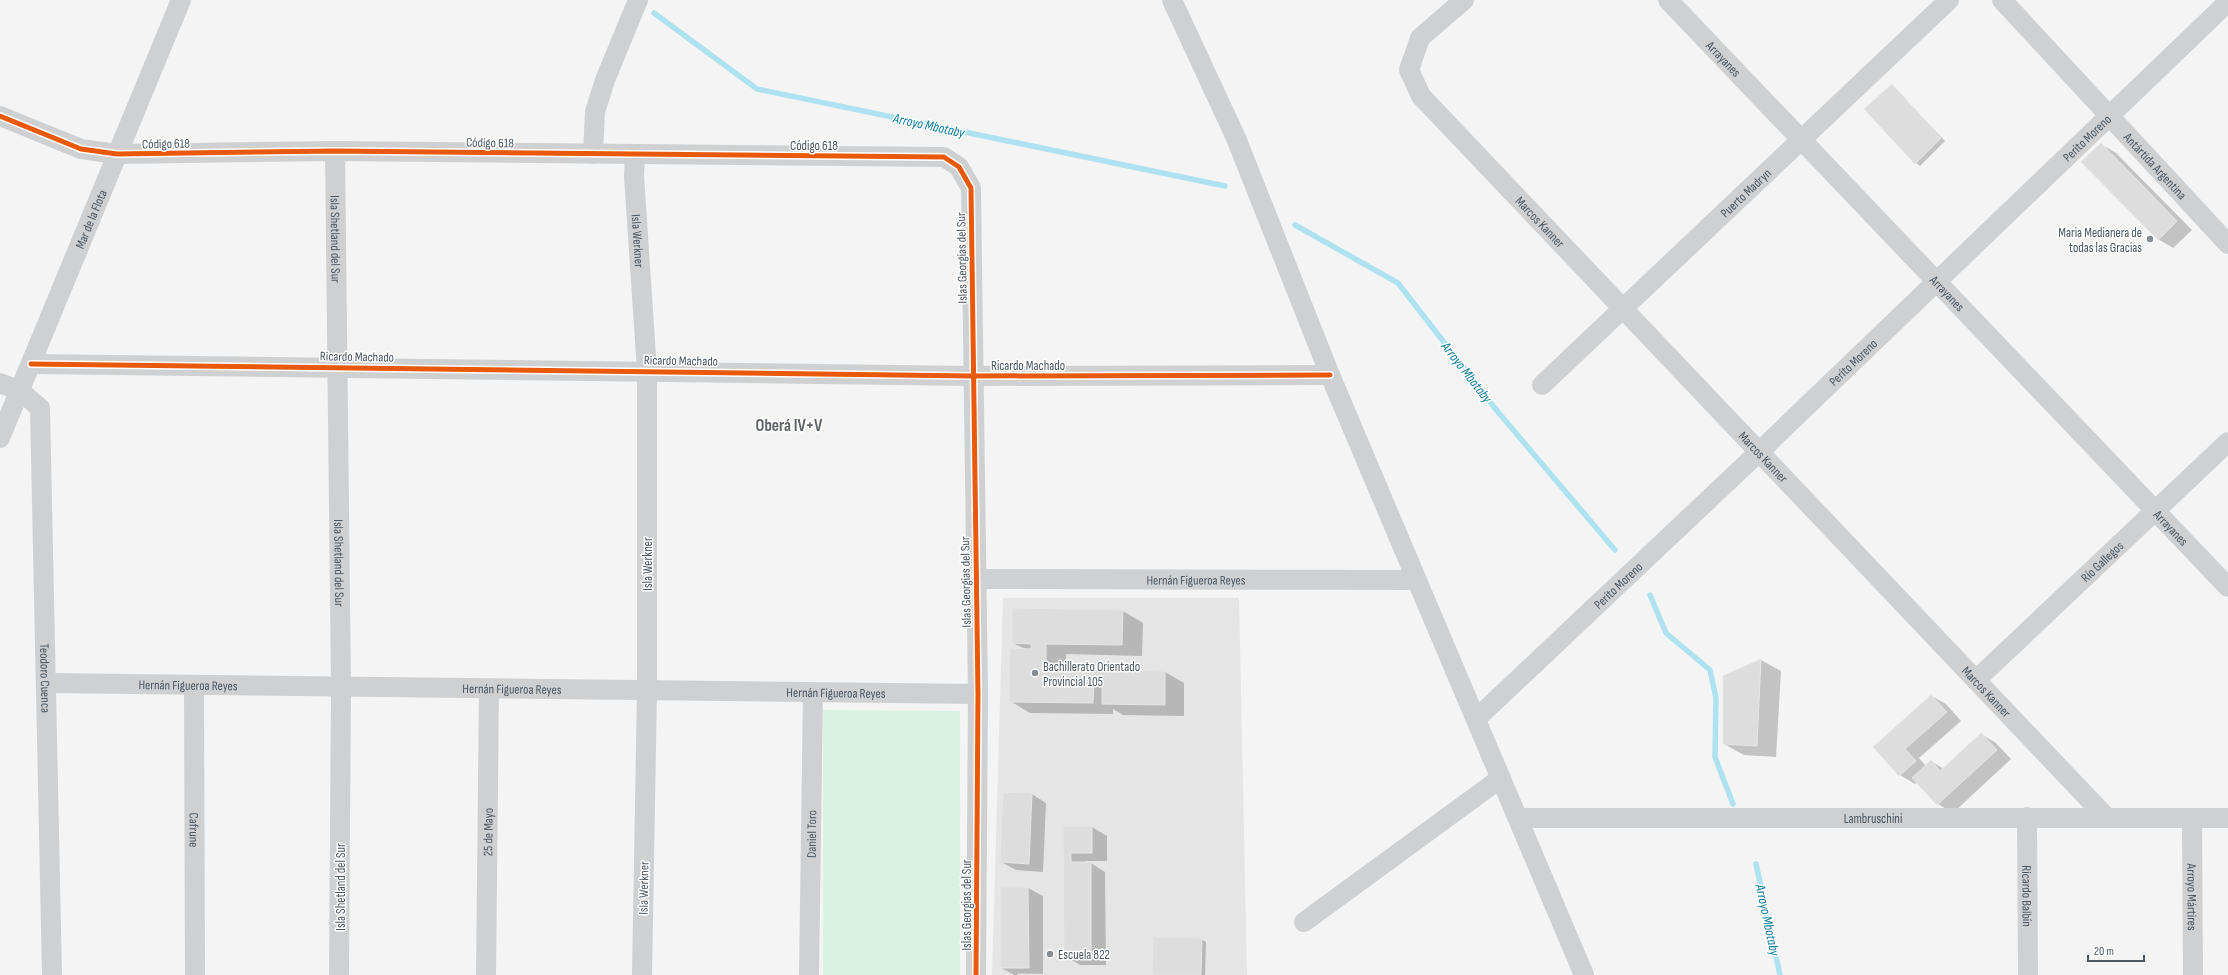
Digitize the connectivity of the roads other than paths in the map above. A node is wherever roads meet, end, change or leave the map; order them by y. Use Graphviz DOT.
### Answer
graph roads {
  1 [pos="181,0"];
  2 [pos="638,0"];
  3 [pos="1172,0"];
  4 [pos="1464,0"];
  5 [pos="1668,0"];
  6 [pos="1949,0"];
  7 [pos="2002,0"];
  8 [pos="2228,2"];
  9 [pos="0,116"];
  10 [pos="2109,116"];
  11 [pos="1802,140"];
  12 [pos="335,151"];
  13 [pos="117,154"];
  14 [pos="593,154"];
  15 [pos="635,154"];
  16 [pos="971,188"];
  17 [pos="2228,244"];
  18 [pos="1937,281"];
  19 [pos="1624,308"];
  20 [pos="31,364"];
  21 [pos="338,367"];
  22 [pos="647,371"];
  23 [pos="1330,375"];
  24 [pos="973,376"];
  25 [pos="0,383"];
  26 [pos="1542,385"];
  27 [pos="20,391"];
  28 [pos="0,438"];
  29 [pos="2228,442"];
  30 [pos="1760,452"];
  31 [pos="2156,511"];
  32 [pos="976,579"];
  33 [pos="1417,580"];
  34 [pos="2228,587"];
  35 [pos="1976,680"];
  36 [pos="46,683"];
  37 [pos="194,685"];
  38 [pos="341,687"];
  39 [pos="489,688"];
  40 [pos="647,690"];
  41 [pos="813,692"];
  42 [pos="978,694"];
  43 [pos="1476,719"];
  44 [pos="1501,778"];
  45 [pos="2026,817"];
  46 [pos="2106,817"];
  47 [pos="1518,818"];
  48 [pos="2192,818"];
  49 [pos="2228,818"];
  50 [pos="1304,922"];
  51 [pos="52,975"];
  52 [pos="195,975"];
  53 [pos="339,975"];
  54 [pos="486,975"];
  55 [pos="642,975"];
  56 [pos="809,975"];
  57 [pos="976,975"];
  58 [pos="1584,975"];
  59 [pos="2028,975"];
  60 [pos="2193,975"];
  1 -- 13 [label="street, Mar de la Flota"];
  2 -- 14 [label="street"];
  3 -- 23 [label="street"];
  4 -- 19 [label="street, Marcos Kanner"];
  5 -- 11 [label="street, Arrayanes"];
  6 -- 11 [label="street, Puerto Madryn"];
  7 -- 10 [label="street, Antártida Argentina"];
  8 -- 10 [label="street, Perito Moreno"];
  9 -- 13 [label="street, Código 618"];
  10 -- 17 [label="street, Antártida Argentina"];
  10 -- 18 [label="street, Perito Moreno"];
  11 -- 18 [label="street, Arrayanes"];
  11 -- 19 [label="street, Puerto Madryn"];
  12 -- 13 [label="street, Código 618"];
  12 -- 14 [label="street, Código 618"];
  12 -- 21 [label="street, Isla Shetland del Sur"];
  13 -- 20 [label="street, Mar de la Flota"];
  14 -- 15 [label="street, Código 618"];
  15 -- 16 [label="street, Código 618"];
  15 -- 22 [label="street, Isla Werkner"];
  16 -- 24 [label="street, Islas Georgias del Sur"];
  18 -- 30 [label="street, Perito Moreno"];
  18 -- 31 [label="street, Arrayanes"];
  19 -- 26 [label="street, Puerto Madryn"];
  19 -- 30 [label="street, Marcos Kanner"];
  20 -- 21 [label="street, Ricardo Machado"];
  20 -- 27 [label="street, Mar de la Flota"];
  21 -- 22 [label="street, Ricardo Machado"];
  21 -- 38 [label="street, Isla Shetland del Sur"];
  22 -- 24 [label="street, Ricardo Machado"];
  22 -- 40 [label="street, Isla Werkner"];
  23 -- 24 [label="street, Ricardo Machado"];
  23 -- 33 [label="street"];
  24 -- 32 [label="street, Islas Georgias del Sur"];
  25 -- 27 [label="street"];
  27 -- 28 [label="street, Mar de la Flota"];
  27 -- 36 [label="street, Teodoro Cuenca"];
  29 -- 31 [label="street, Río Gallegos"];
  30 -- 35 [label="street, Marcos Kanner"];
  30 -- 43 [label="street, Perito Moreno"];
  31 -- 34 [label="street, Arrayanes"];
  31 -- 35 [label="street, Río Gallegos"];
  32 -- 33 [label="street, Hernán Figueroa Reyes"];
  32 -- 42 [label="street, Islas Georgias del Sur"];
  33 -- 43 [label="street"];
  35 -- 46 [label="street, Marcos Kanner"];
  36 -- 37 [label="street, Hernán Figueroa Reyes"];
  36 -- 51 [label="street, Teodoro Cuenca"];
  37 -- 38 [label="street, Hernán Figueroa Reyes"];
  37 -- 52 [label="street, Cafrune"];
  38 -- 39 [label="street, Hernán Figueroa Reyes"];
  38 -- 53 [label="street, Isla Shetland del Sur"];
  39 -- 40 [label="street, Hernán Figueroa Reyes"];
  39 -- 54 [label="street, 25 de Mayo"];
  40 -- 41 [label="street, Hernán Figueroa Reyes"];
  40 -- 55 [label="street, Isla Werkner"];
  41 -- 42 [label="street, Hernán Figueroa Reyes"];
  41 -- 56 [label="street, Daniel Toro"];
  42 -- 57 [label="street, Islas Georgias del Sur"];
  43 -- 44 [label="street"];
  44 -- 47 [label="street"];
  44 -- 50 [label="street"];
  45 -- 46 [label="street, Lambruschini"];
  45 -- 47 [label="street, Lambruschini"];
  45 -- 59 [label="street, Ricardo Balbín"];
  46 -- 48 [label="street, Lambruschini"];
  47 -- 58 [label="street"];
  48 -- 49 [label="street, Lambruschini"];
  48 -- 60 [label="street, Arroyo Mártires"];
}
